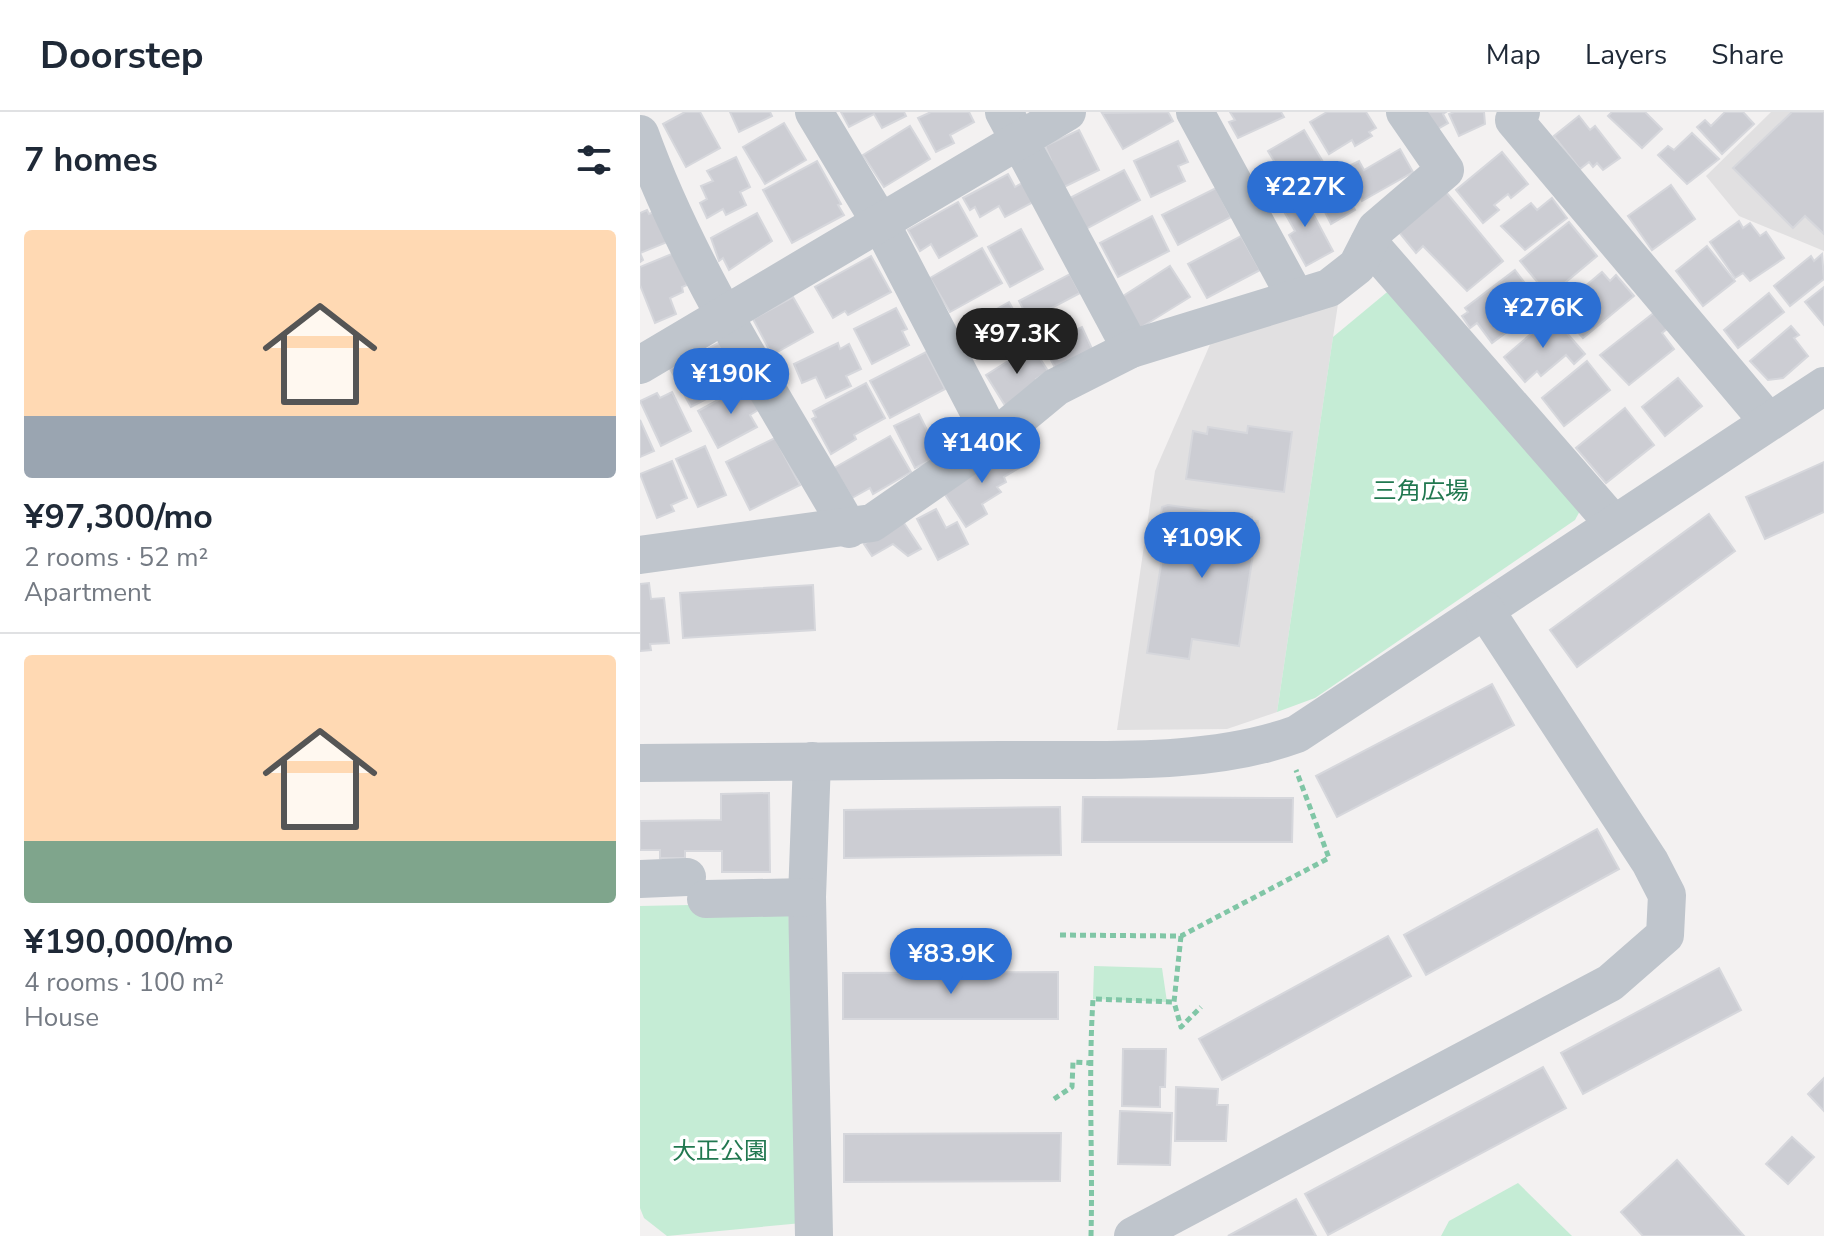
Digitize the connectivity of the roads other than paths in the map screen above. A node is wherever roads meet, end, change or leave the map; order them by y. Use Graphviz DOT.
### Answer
graph roads {
  1 [pos="652,112"];
  2 [pos="814,112"];
  3 [pos="1067,112"];
  4 [pos="1195,112"];
  5 [pos="1405,112"];
  6 [pos="1521,112"];
  7 [pos="640,119"];
  8 [pos="1011,125"];
  9 [pos="640,134"];
  10 [pos="649,191"];
  11 [pos="880,222"];
  12 [pos="1369,243"];
  13 [pos="1296,298"];
  14 [pos="726,315"];
  15 [pos="1131,349"];
  16 [pos="640,365"];
  17 [pos="1824,386"];
  18 [pos="1768,421"];
  19 [pos="993,439"];
  20 [pos="1614,524"];
  21 [pos="849,529"];
  22 [pos="640,555"];
  23 [pos="1485,610"];
  24 [pos="812,761"];
  25 [pos="640,763"];
  26 [pos="640,879"];
  27 [pos="807,897"];
  28 [pos="814,1236"];
  29 [pos="1133,1236"];
  1 -- 7 [label="street"];
  2 -- 11 [label="street"];
  3 -- 8 [label="street"];
  4 -- 13 [label="street"];
  5 -- 12 [label="street"];
  6 -- 18 [label="street"];
  8 -- 11 [label="street"];
  8 -- 15 [label="street"];
  9 -- 10 [label="street"];
  10 -- 14 [label="street"];
  11 -- 14 [label="street"];
  11 -- 19 [label="street"];
  12 -- 13 [label="street"];
  12 -- 20 [label="street"];
  13 -- 15 [label="street"];
  14 -- 16 [label="street"];
  14 -- 21 [label="street"];
  15 -- 19 [label="street"];
  17 -- 18 [label="street"];
  18 -- 20 [label="street"];
  19 -- 21 [label="street"];
  20 -- 23 [label="street"];
  21 -- 22 [label="street"];
  23 -- 24 [label="street"];
  23 -- 29 [label="street"];
  24 -- 25 [label="street"];
  24 -- 27 [label="street"];
  26 -- 27 [label="street"];
  27 -- 28 [label="street"];
}
